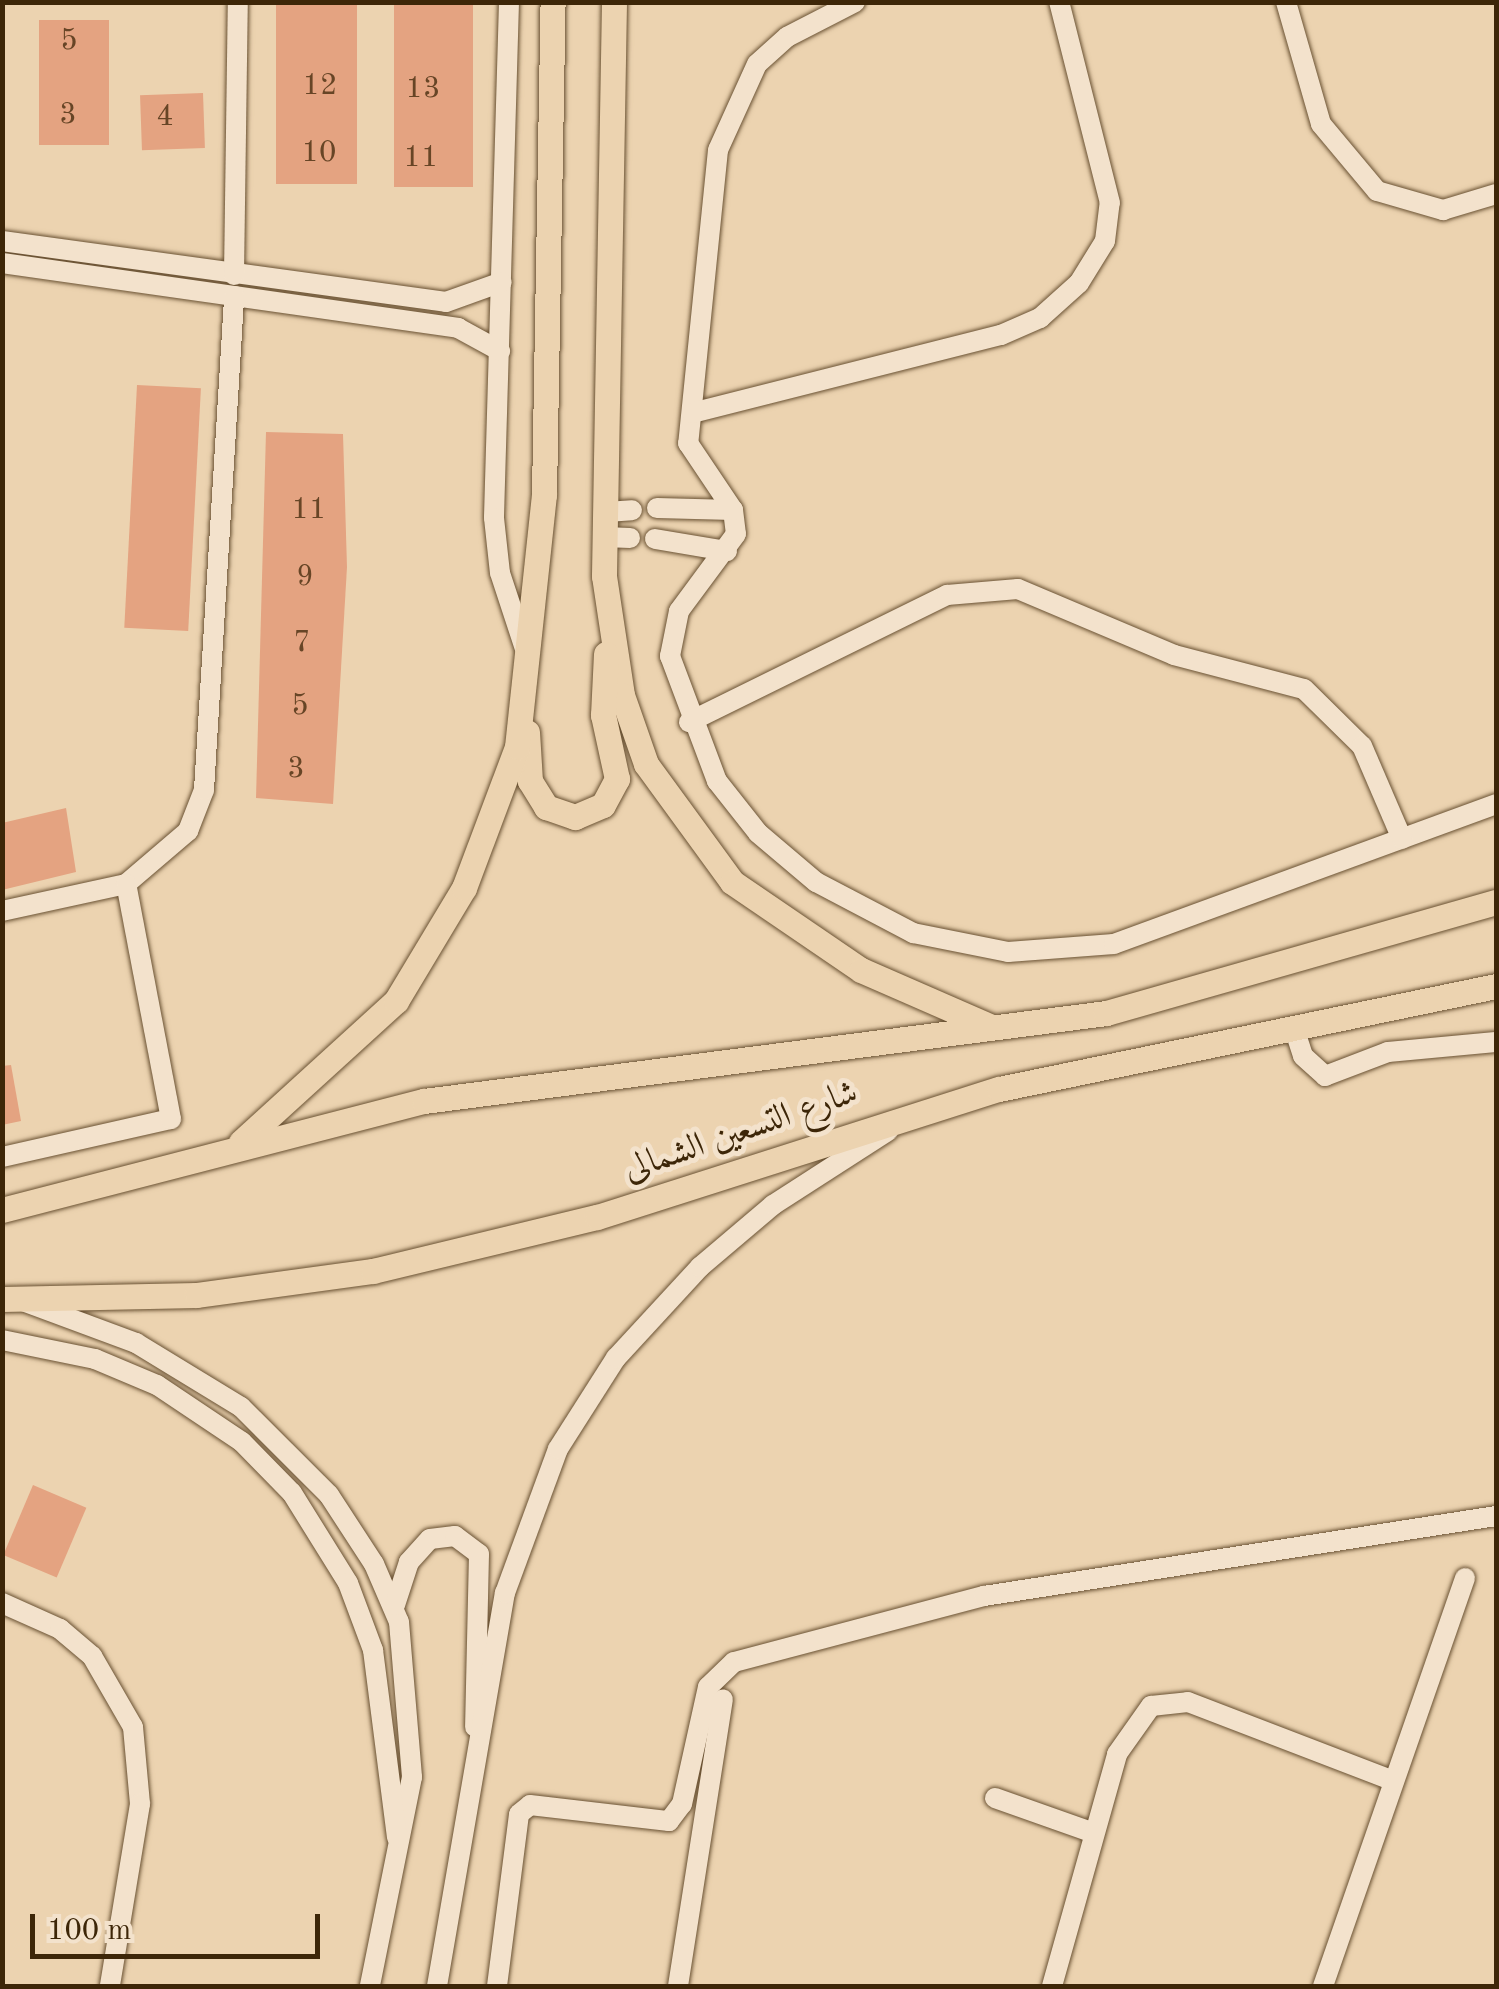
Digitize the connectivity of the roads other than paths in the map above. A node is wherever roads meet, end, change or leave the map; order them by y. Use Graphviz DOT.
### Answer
graph roads {
  1 [pos="238,2"];
  2 [pos="509,2"];
  3 [pos="554,2"];
  4 [pos="614,2"];
  5 [pos="627,2"];
  6 [pos="856,2"];
  7 [pos="1059,2"];
  8 [pos="1286,2"];
  9 [pos="613,46"];
  10 [pos="1496,194"];
  11 [pos="2,225"];
  12 [pos="3,242"];
  13 [pos="2,263"];
  14 [pos="502,282"];
  15 [pos="234,285"];
  16 [pos="500,351"];
  17 [pos="692,413"];
  18 [pos="657,508"];
  19 [pos="733,510"];
  20 [pos="654,539"];
  21 [pos="727,551"];
  22 [pos="611,636"];
  23 [pos="532,667"];
  24 [pos="526,707"];
  25 [pos="689,722"];
  26 [pos="1496,804"];
  27 [pos="1402,839"];
  28 [pos="126,884"];
  29 [pos="1496,902"];
  30 [pos="2,910"];
  31 [pos="1496,986"];
  32 [pos="994,1028"];
  33 [pos="1294,1028"];
  34 [pos="1496,1042"];
  35 [pos="921,1110"];
  36 [pos="236,1147"];
  37 [pos="2,1157"];
  38 [pos="2,1200"];
  39 [pos="32,1204"];
  40 [pos="2,1210"];
  41 [pos="9,1299"];
  42 [pos="2,1340"];
  43 [pos="1496,1516"];
  44 [pos="1466,1578"];
  45 [pos="2,1603"];
  46 [pos="395,1605"];
  47 [pos="723,1700"];
  48 [pos="478,1744"];
  49 [pos="1391,1780"];
  50 [pos="995,1798"];
  51 [pos="1094,1833"];
  52 [pos="399,1853"];
  53 [pos="110,1986"];
  54 [pos="370,1986"];
  55 [pos="437,1986"];
  56 [pos="497,1986"];
  57 [pos="678,1986"];
  58 [pos="1052,1986"];
  59 [pos="1323,1986"];
  1 -- 15 [label="street"];
  2 -- 14 [label="street"];
  3 -- 23 [label="main road"];
  4 -- 9 [label="main road"];
  5 -- 9 [label="street"];
  6 -- 17 [label="street"];
  7 -- 17 [label="street"];
  8 -- 10 [label="street"];
  9 -- 22 [label="main road"];
  11 -- 12 [label="street"];
  12 -- 15 [label="street"];
  13 -- 15 [label="street"];
  14 -- 15 [label="street"];
  14 -- 16 [label="street"];
  15 -- 16 [label="street"];
  15 -- 28 [label="street"];
  16 -- 23 [label="street"];
  17 -- 19 [label="street"];
  18 -- 19 [label="street"];
  19 -- 21 [label="street"];
  20 -- 21 [label="street"];
  21 -- 25 [label="street"];
  22 -- 24 [label="main road"];
  22 -- 32 [label="main road"];
  23 -- 24 [label="main road"];
  24 -- 36 [label="main road"];
  25 -- 27 [label="street"];
  25 -- 27 [label="street"];
  26 -- 27 [label="street"];
  28 -- 30 [label="street"];
  28 -- 37 [label="street"];
  29 -- 32 [label="main road, شارع التسعين الشمالى"];
  31 -- 33 [label="main road, شارع التسعين الشمالى"];
  32 -- 36 [label="main road, شارع التسعين الشمالى"];
  33 -- 34 [label="street"];
  33 -- 35 [label="main road, شارع التسعين الشمالى"];
  35 -- 41 [label="main road, شارع التسعين الشمالى"];
  35 -- 48 [label="street"];
  36 -- 39 [label="main road, شارع التسعين الشمالى"];
  38 -- 39 [label="street"];
  39 -- 40 [label="main road, شارع التسعين الشمالى"];
  41 -- 46 [label="street"];
  42 -- 52 [label="street"];
  43 -- 56 [label="street"];
  44 -- 49 [label="street"];
  45 -- 53 [label="street"];
  46 -- 48 [label="street"];
  46 -- 52 [label="street"];
  47 -- 57 [label="street"];
  48 -- 55 [label="street"];
  49 -- 51 [label="street"];
  49 -- 59 [label="street"];
  50 -- 51 [label="street"];
  51 -- 58 [label="street"];
  52 -- 54 [label="street"];
}
